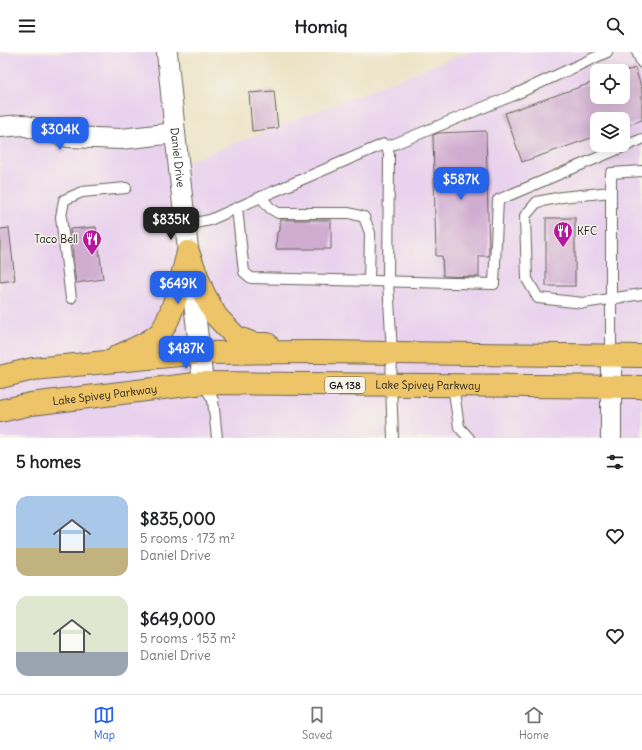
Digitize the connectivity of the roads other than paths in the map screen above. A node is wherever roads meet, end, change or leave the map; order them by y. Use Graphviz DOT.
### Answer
graph roads {
  1 [pos="167,52"];
  2 [pos="607,52"];
  3 [pos="637,52"];
  4 [pos="642,63"];
  5 [pos="0,127"];
  6 [pos="175,133"];
  7 [pos="642,139"];
  8 [pos="387,147"];
  9 [pos="642,171"];
  10 [pos="126,188"];
  11 [pos="611,192"];
  12 [pos="261,197"];
  13 [pos="237,208"];
  14 [pos="185,225"];
  15 [pos="188,252"];
  16 [pos="369,281"];
  17 [pos="388,282"];
  18 [pos="642,294"];
  19 [pos="71,298"];
  20 [pos="611,299"];
  21 [pos="350,352"];
  22 [pos="200,353"];
  23 [pos="392,353"];
  24 [pos="611,355"];
  25 [pos="642,356"];
  26 [pos="102,363"];
  27 [pos="0,377"];
  28 [pos="204,383"];
  29 [pos="391,385"];
  30 [pos="453,385"];
  31 [pos="610,387"];
  32 [pos="642,387"];
  33 [pos="0,410"];
  34 [pos="217,438"];
  35 [pos="393,438"];
  36 [pos="469,438"];
  37 [pos="611,438"];
  1 -- 6 [label="street, Daniel Drive"];
  2 -- 8 [label="lane"];
  3 -- 4 [label="lane"];
  5 -- 6 [label="street"];
  6 -- 14 [label="street, Daniel Drive"];
  7 -- 17 [label="lane"];
  8 -- 12 [label="lane"];
  8 -- 17 [label="lane"];
  9 -- 11 [label="lane"];
  10 -- 19 [label="lane"];
  11 -- 20 [label="lane"];
  11 -- 20 [label="lane"];
  12 -- 13 [label="lane"];
  12 -- 16 [label="lane"];
  13 -- 14 [label="lane"];
  13 -- 16 [label="lane"];
  14 -- 15 [label="street, Daniel Drive"];
  15 -- 21 [label="highway"];
  15 -- 22 [label="street, Daniel Drive"];
  15 -- 26 [label="highway"];
  16 -- 17 [label="lane"];
  17 -- 23 [label="lane"];
  18 -- 20 [label="lane"];
  20 -- 24 [label="lane"];
  21 -- 22 [label="highway"];
  21 -- 23 [label="highway"];
  22 -- 26 [label="highway"];
  22 -- 28 [label="street, Daniel Drive"];
  23 -- 24 [label="highway"];
  23 -- 29 [label="lane"];
  24 -- 25 [label="highway"];
  24 -- 31 [label="street"];
  26 -- 27 [label="highway"];
  28 -- 29 [label="highway, Lake Spivey Parkway / GA 138"];
  28 -- 33 [label="highway, Lake Spivey Parkway / GA 138"];
  28 -- 34 [label="lane"];
  29 -- 30 [label="highway, Lake Spivey Parkway / GA 138"];
  29 -- 35 [label="lane"];
  30 -- 31 [label="highway, Lake Spivey Parkway / GA 138"];
  30 -- 36 [label="lane"];
  31 -- 32 [label="highway, Lake Spivey Parkway / GA 138"];
  31 -- 37 [label="street"];
}
